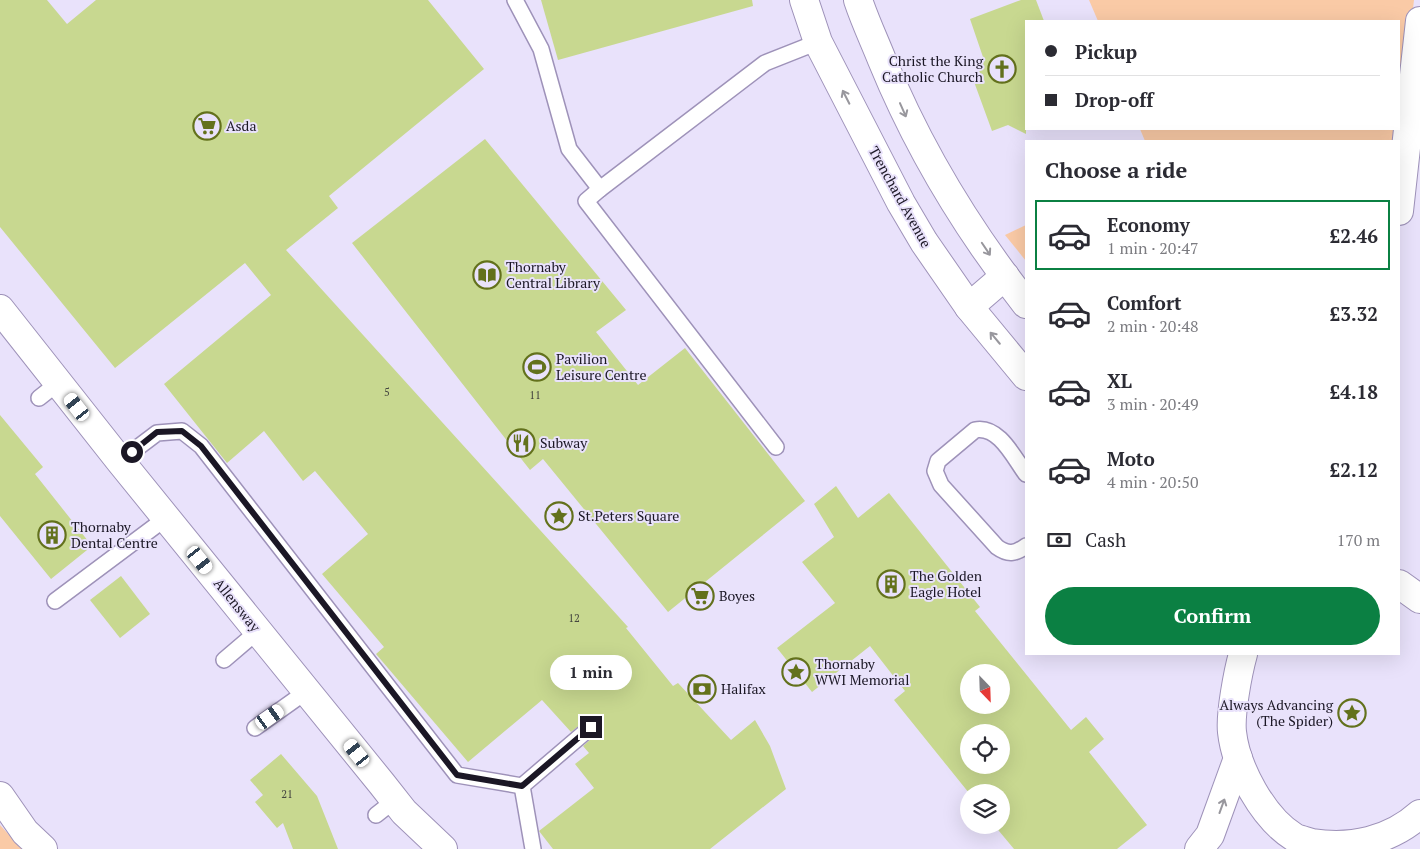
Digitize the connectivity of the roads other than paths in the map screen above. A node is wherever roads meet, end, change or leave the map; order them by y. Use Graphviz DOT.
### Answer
graph roads {
  1 [pos="515,0"];
  2 [pos="804,0"];
  3 [pos="858,0"];
  4 [pos="1420,21"];
  5 [pos="818,42"];
  6 [pos="600,189"];
  7 [pos="1400,202"];
  8 [pos="1005,276"];
  9 [pos="1025,303"];
  10 [pos="969,307"];
  11 [pos="1,313"];
  12 [pos="1025,375"];
  13 [pos="776,447"];
  14 [pos="120,461"];
  15 [pos="1025,473"];
  16 [pos="166,518"];
  17 [pos="1025,547"];
  18 [pos="54,601"];
  19 [pos="258,631"];
  20 [pos="1239,658"];
  21 [pos="224,660"];
  22 [pos="307,692"];
  23 [pos="591,727"];
  24 [pos="255,728"];
  25 [pos="1238,758"];
  26 [pos="522,786"];
  27 [pos="0,796"];
  28 [pos="1420,814"];
  29 [pos="43,849"];
  30 [pos="443,849"];
  31 [pos="533,849"];
  32 [pos="1199,849"];
  33 [pos="1331,849"];
  1 -- 6 [label="lane"];
  2 -- 5 [label="street, Trenchard Avenue"];
  3 -- 8 [label="street, one-way"];
  4 -- 7 [label="street"];
  5 -- 6 [label="lane"];
  10 -- 5 [label="street, Trenchard Avenue, one-way"];
  6 -- 13 [label="lane"];
  8 -- 9 [label="street"];
  8 -- 10 [label="street"];
  12 -- 10 [label="street, Trenchard Avenue, one-way"];
  11 -- 14 [label="street, Allensway"];
  14 -- 16 [label="street, Allensway"];
  14 -- 26 [label="lane"];
  15 -- 17 [label="lane"];
  16 -- 18 [label="lane"];
  16 -- 19 [label="street, Allensway"];
  19 -- 21 [label="lane"];
  19 -- 22 [label="street, Allensway"];
  20 -- 25 [label="street"];
  22 -- 24 [label="lane"];
  22 -- 30 [label="street, Allensway"];
  23 -- 26 [label="lane"];
  32 -- 25 [label="street, one-way"];
  25 -- 33 [label="street"];
  26 -- 31 [label="lane"];
  27 -- 29 [label="street"];
  28 -- 33 [label="street"];
}
